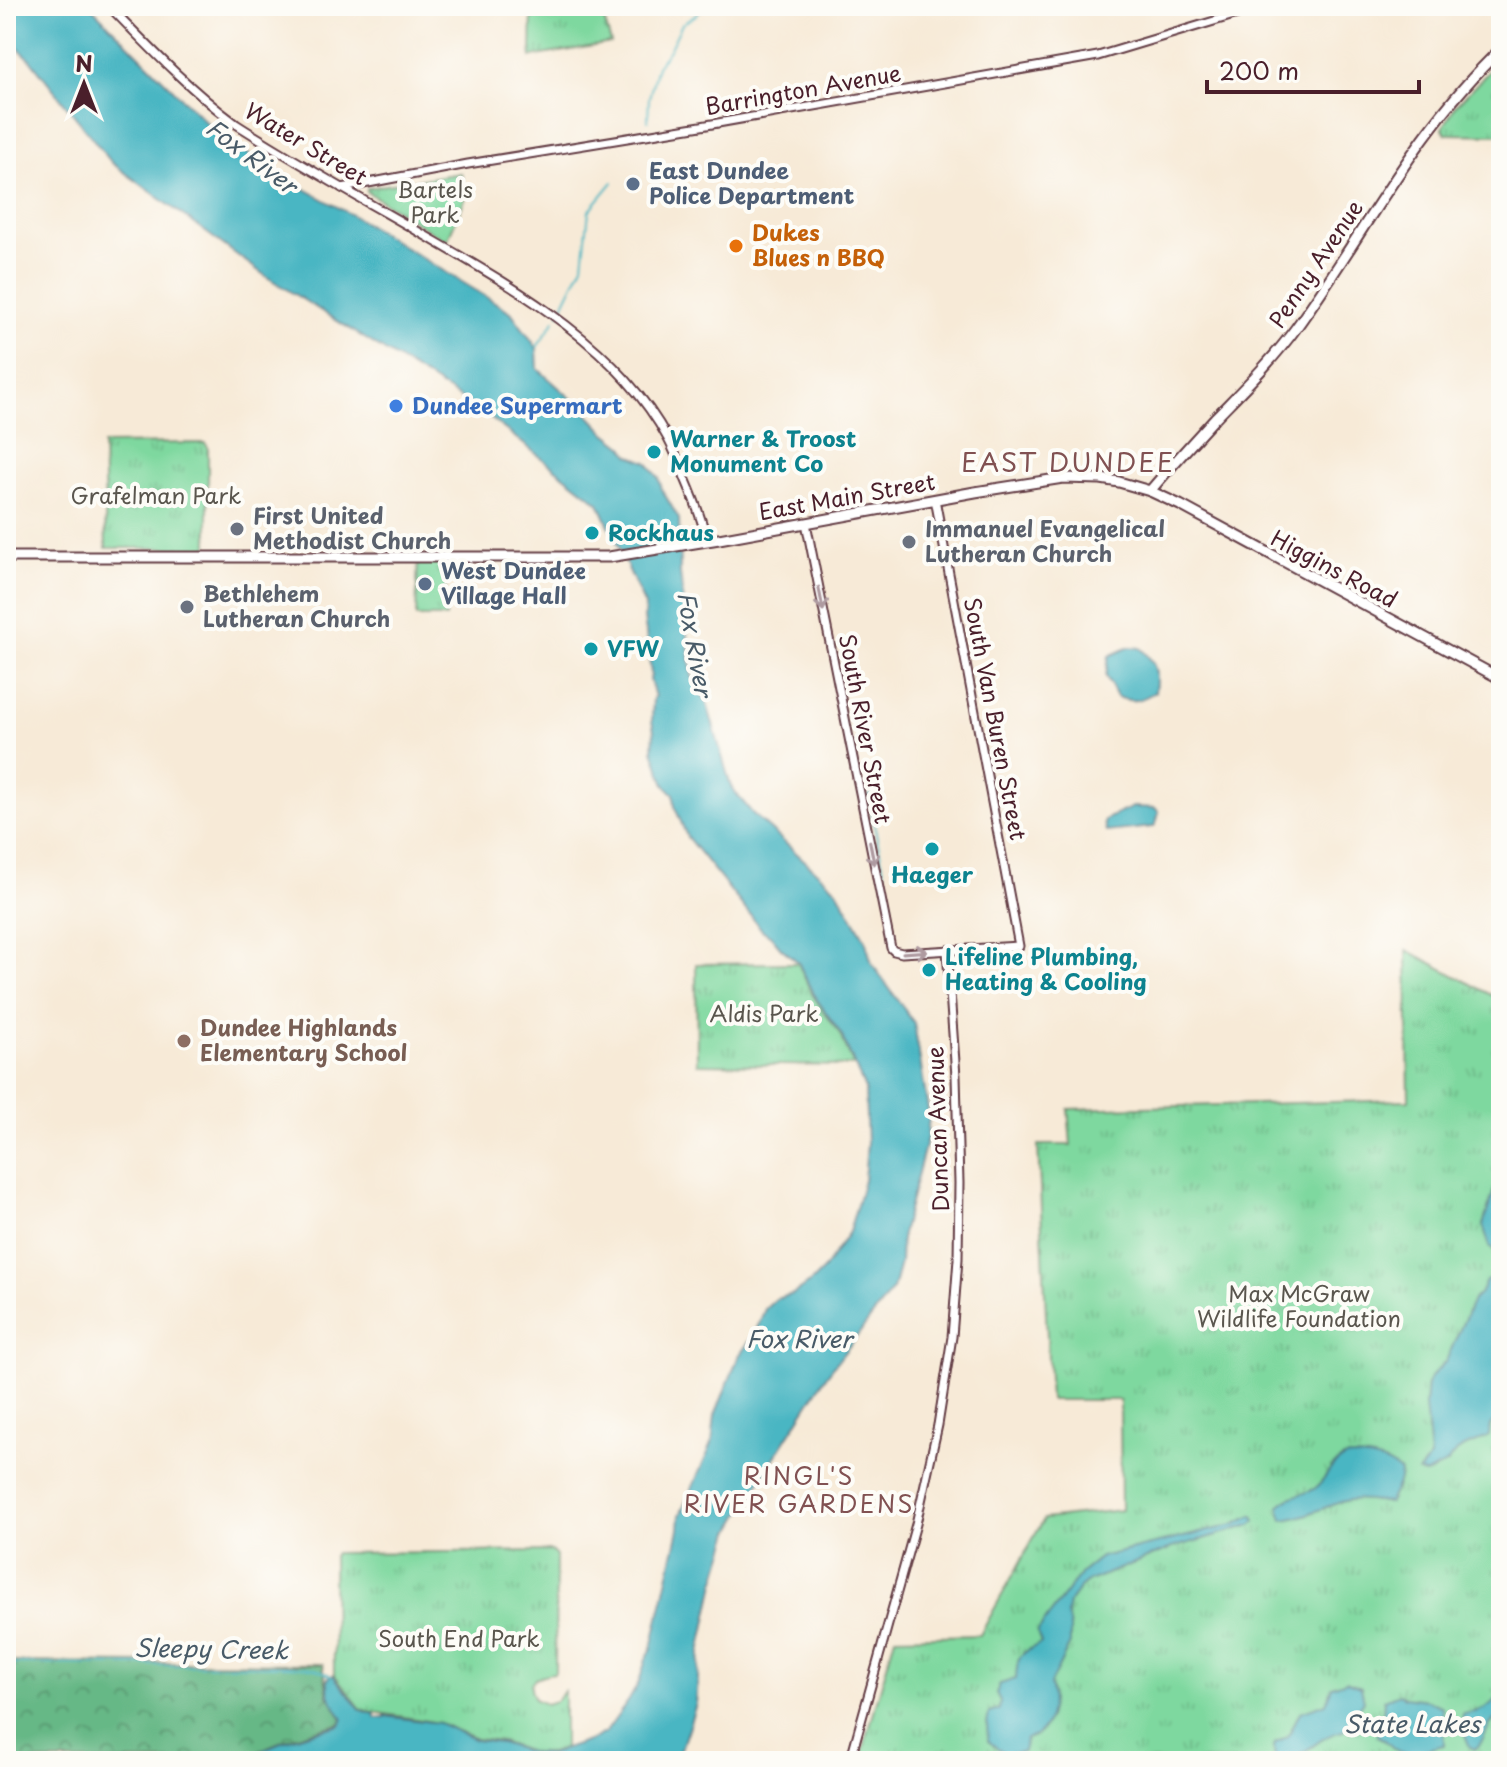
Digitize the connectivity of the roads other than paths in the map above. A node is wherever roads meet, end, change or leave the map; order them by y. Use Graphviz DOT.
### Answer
graph roads {
  1 [pos="109,6"];
  2 [pos="1264,6"];
  3 [pos="1501,49"];
  4 [pos="342,188"];
  5 [pos="1150,491"];
  6 [pos="935,499"];
  7 [pos="806,523"];
  8 [pos="707,541"];
  9 [pos="6,557"];
  10 [pos="1501,679"];
  11 [pos="947,950"];
  12 [pos="850,1761"];
  1 -- 4 [label="street, Water Street"];
  2 -- 4 [label="street, Barrington Avenue"];
  3 -- 5 [label="main road, Penny Avenue"];
  4 -- 8 [label="street, Water Street"];
  5 -- 6 [label="main road, East Main Street"];
  5 -- 10 [label="main road, Higgins Road"];
  6 -- 7 [label="main road, East Main Street"];
  6 -- 11 [label="street, South Van Buren Street"];
  7 -- 8 [label="main road, East Main Street"];
  7 -- 11 [label="street, South River Street, one-way"];
  8 -- 9 [label="main road, East Main Street"];
  11 -- 12 [label="street, Duncan Avenue"];
}
